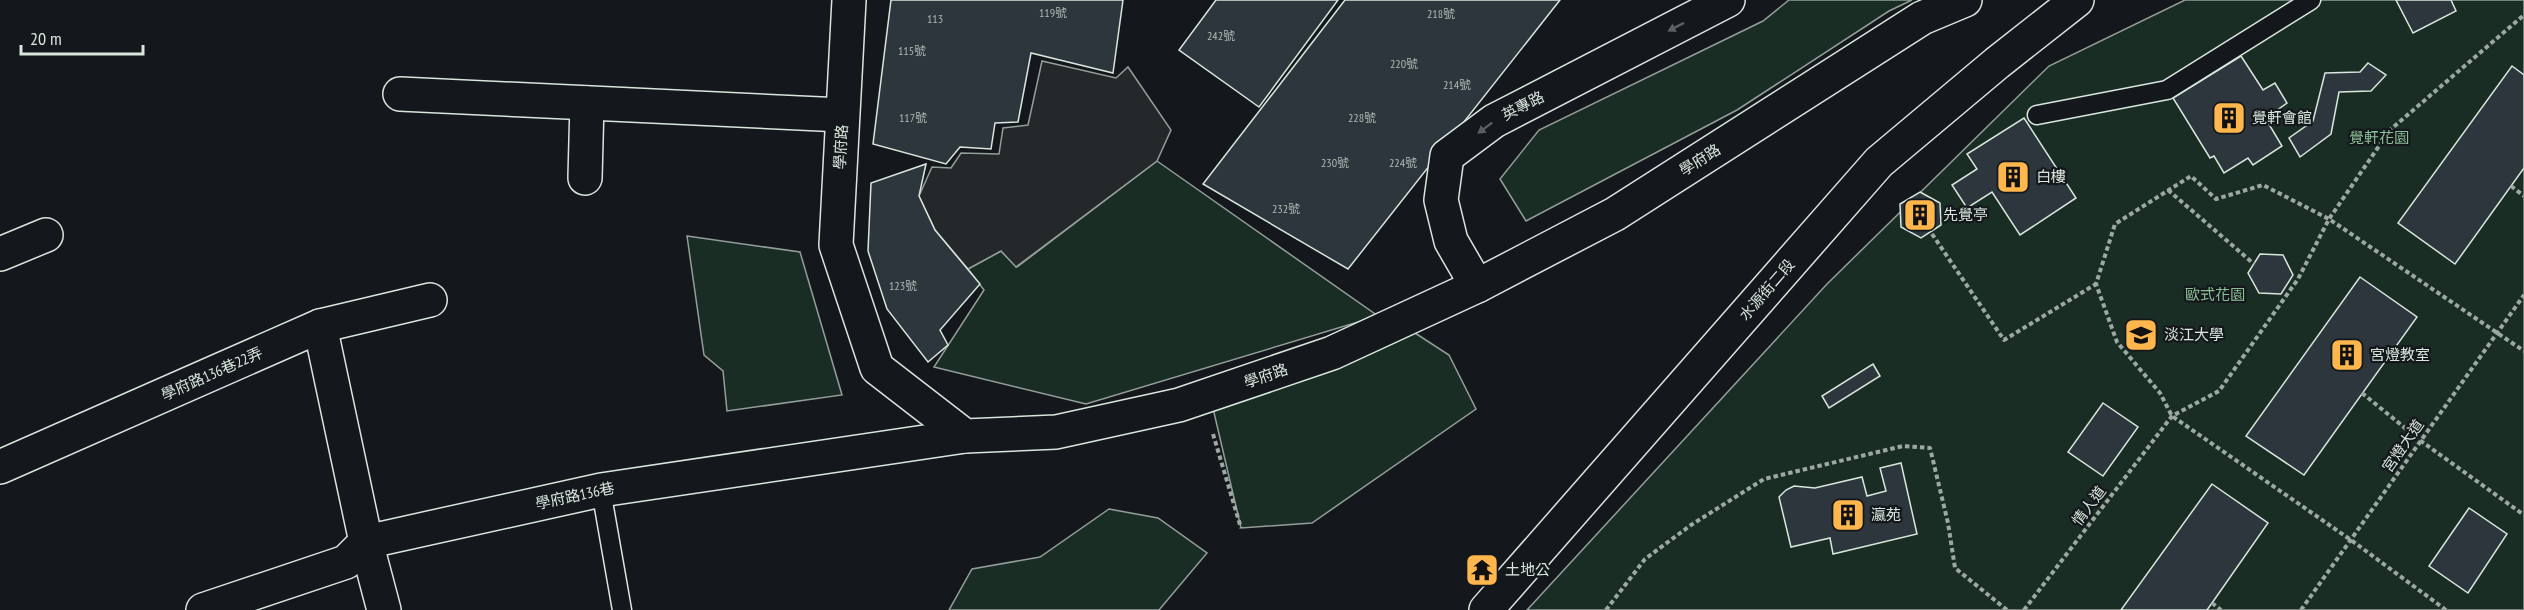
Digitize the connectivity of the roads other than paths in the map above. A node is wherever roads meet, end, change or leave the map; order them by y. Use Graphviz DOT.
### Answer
graph roads {
  1 [pos="849,0"];
  2 [pos="1728,0"];
  3 [pos="1965,0"];
  4 [pos="2078,0"];
  5 [pos="2311,0"];
  6 [pos="400,94"];
  7 [pos="587,103"];
  8 [pos="842,115"];
  9 [pos="2037,115"];
  10 [pos="585,178"];
  11 [pos="46,235"];
  12 [pos="0,254"];
  13 [pos="1477,286"];
  14 [pos="430,300"];
  15 [pos="320,326"];
  16 [pos="964,436"];
  17 [pos="0,467"];
  18 [pos="601,490"];
  19 [pos="366,542"];
  20 [pos="202,610"];
  21 [pos="384,610"];
  22 [pos="622,610"];
  23 [pos="1486,610"];
  1 -- 8 [label="street, 學府路"];
  2 -- 13 [label="street, 英專路, one-way"];
  3 -- 13 [label="street, 學府路"];
  4 -- 23 [label="street, 水源街二段"];
  5 -- 9 [label="lane"];
  6 -- 7 [label="street"];
  7 -- 8 [label="street"];
  7 -- 10 [label="street"];
  8 -- 16 [label="street, 學府路"];
  11 -- 12 [label="street"];
  13 -- 16 [label="street, 學府路"];
  14 -- 15 [label="street, 學府路136巷22弄"];
  15 -- 17 [label="street, 學府路136巷22弄"];
  15 -- 19 [label="street"];
  16 -- 18 [label="street, 學府路136巷"];
  18 -- 19 [label="street, 學府路136巷"];
  18 -- 22 [label="lane"];
  19 -- 20 [label="street"];
  19 -- 21 [label="street"];
}
